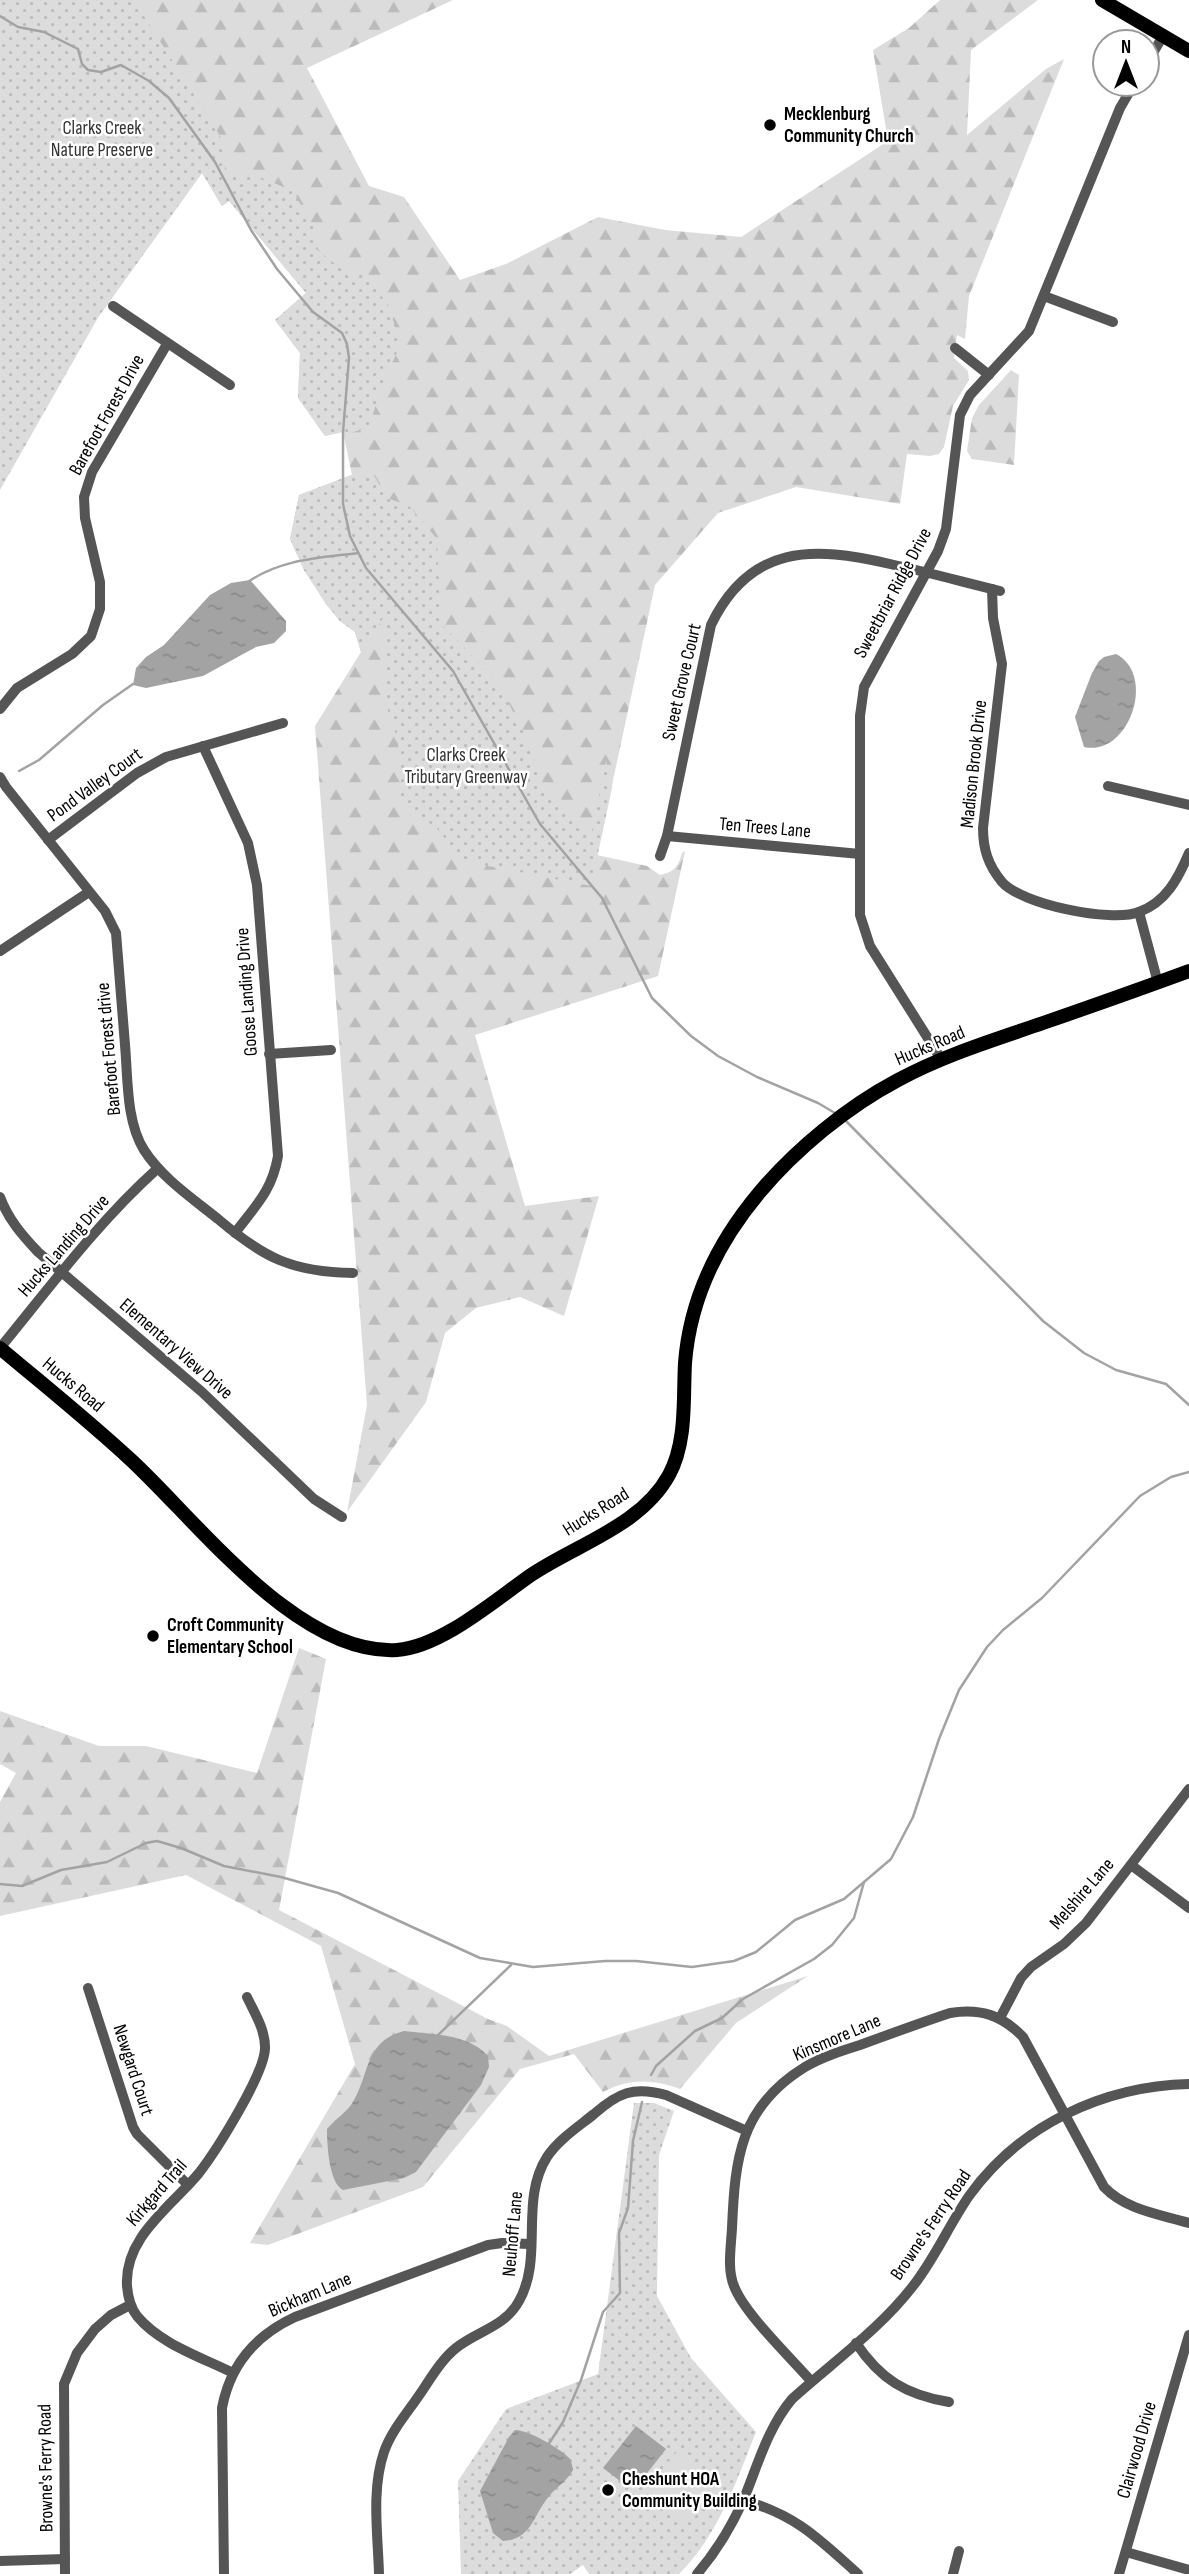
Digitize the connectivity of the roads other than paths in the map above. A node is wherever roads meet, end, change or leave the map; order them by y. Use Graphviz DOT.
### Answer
graph roads {
  1 [pos="1102,0"];
  2 [pos="1163,36"];
  3 [pos="1161,39"];
  4 [pos="1189,51"];
  5 [pos="1126,98"];
  6 [pos="1044,296"];
  7 [pos="113,306"];
  8 [pos="1113,322"];
  9 [pos="167,344"];
  10 [pos="954,348"];
  11 [pos="989,375"];
  12 [pos="230,385"];
  13 [pos="926,572"];
  14 [pos="996,590"];
  15 [pos="0,709"];
  16 [pos="283,723"];
  17 [pos="203,746"];
  18 [pos="0,777"];
  19 [pos="1108,786"];
  20 [pos="1189,805"];
  21 [pos="667,836"];
  22 [pos="48,840"];
  23 [pos="1189,853"];
  24 [pos="860,854"];
  25 [pos="660,856"];
  26 [pos="89,892"];
  27 [pos="1139,912"];
  28 [pos="0,951"];
  29 [pos="1189,971"];
  30 [pos="1158,983"];
  31 [pos="331,1050"];
  32 [pos="269,1054"];
  33 [pos="941,1059"];
  34 [pos="157,1169"];
  35 [pos="0,1197"];
  36 [pos="235,1233"];
  37 [pos="61,1272"];
  38 [pos="353,1273"];
  39 [pos="0,1348"];
  40 [pos="342,1517"];
  41 [pos="1189,1789"];
  42 [pos="1131,1865"];
  43 [pos="1189,1908"];
  44 [pos="88,1988"];
  45 [pos="247,1997"];
  46 [pos="1000,2018"];
  47 [pos="1189,2084"];
  48 [pos="1065,2114"];
  49 [pos="747,2132"];
  50 [pos="188,2185"];
  51 [pos="1189,2223"];
  52 [pos="531,2244"];
  53 [pos="130,2305"];
  54 [pos="1189,2336"];
  55 [pos="856,2343"];
  56 [pos="233,2372"];
  57 [pos="811,2381"];
  58 [pos="950,2402"];
  59 [pos="743,2500"];
  60 [pos="959,2552"];
  61 [pos="1126,2552"];
  62 [pos="65,2559"];
  63 [pos="0,2561"];
  64 [pos="1189,2570"];
  65 [pos="65,2574"];
  66 [pos="224,2574"];
  67 [pos="379,2574"];
  68 [pos="697,2574"];
  69 [pos="858,2574"];
  70 [pos="953,2574"];
  71 [pos="1119,2574"];
  1 -- 2 [label="main road"];
  2 -- 3 [label="street"];
  2 -- 4 [label="main road"];
  5 -- 6 [label="street, Sweetbriar Ridge Drive"];
  6 -- 8 [label="street"];
  6 -- 11 [label="street, Sweetbriar Ridge Drive"];
  7 -- 9 [label="street"];
  9 -- 12 [label="street"];
  9 -- 15 [label="street, Barefoot Forest Drive"];
  10 -- 11 [label="street"];
  11 -- 13 [label="street, Sweetbriar Ridge Drive"];
  13 -- 14 [label="street, Sweet Grove Court"];
  13 -- 21 [label="street, Sweet Grove Court"];
  13 -- 24 [label="street, Sweetbriar Ridge Drive"];
  14 -- 27 [label="street, Madison Brook Drive"];
  16 -- 17 [label="street, Pond Valley Court"];
  17 -- 22 [label="street, Pond Valley Court"];
  17 -- 32 [label="street, Goose Landing Drive"];
  18 -- 22 [label="street"];
  19 -- 20 [label="street"];
  21 -- 24 [label="street, Ten Trees Lane"];
  21 -- 25 [label="street, Sweet Grove Court"];
  22 -- 26 [label="street, Barefoot Forest drive"];
  23 -- 27 [label="street, Madison Brook Drive"];
  24 -- 33 [label="street, Sweetbriar Ridge Drive"];
  26 -- 28 [label="street"];
  26 -- 34 [label="street, Barefoot Forest drive"];
  27 -- 30 [label="street"];
  29 -- 30 [label="main road, Hucks Road"];
  30 -- 33 [label="main road, Hucks Road"];
  31 -- 32 [label="street"];
  32 -- 36 [label="street, Goose Landing Drive"];
  33 -- 39 [label="main road, Hucks Road"];
  34 -- 36 [label="street, Barefoot Forest drive"];
  34 -- 37 [label="street, Hucks Landing Drive"];
  35 -- 37 [label="street, Elementary View Drive"];
  36 -- 38 [label="street, Barefoot Forest drive"];
  37 -- 39 [label="street, Hucks Landing Drive"];
  37 -- 40 [label="street, Elementary View Drive"];
  41 -- 42 [label="street, Melshire Lane"];
  42 -- 43 [label="street"];
  42 -- 46 [label="street, Melshire Lane"];
  44 -- 50 [label="street, Newgard Court"];
  45 -- 50 [label="street, Kirkgard Trail"];
  46 -- 48 [label="street"];
  46 -- 49 [label="street, Kinsmore Lane"];
  47 -- 48 [label="street, Browne's Ferry Road"];
  48 -- 51 [label="street"];
  48 -- 55 [label="street, Browne's Ferry Road"];
  49 -- 52 [label="street, Neuhoff Lane"];
  49 -- 57 [label="street, Kinsmore Lane"];
  50 -- 53 [label="street, Kirkgard Trail"];
  52 -- 56 [label="street, Bickham Lane"];
  52 -- 67 [label="street, Neuhoff Lane"];
  53 -- 56 [label="street"];
  53 -- 62 [label="street, Browne's Ferry Road"];
  54 -- 61 [label="street, Clairwood Drive"];
  55 -- 57 [label="street, Browne's Ferry Road"];
  55 -- 58 [label="street"];
  56 -- 66 [label="street, Bickham Lane"];
  57 -- 59 [label="street, Browne's Ferry Road"];
  59 -- 68 [label="street, Browne's Ferry Road"];
  59 -- 69 [label="street"];
  60 -- 70 [label="street"];
  61 -- 64 [label="street"];
  61 -- 71 [label="street, Clairwood Drive"];
  62 -- 63 [label="street"];
  62 -- 65 [label="street, Browne's Ferry Road"];
}
